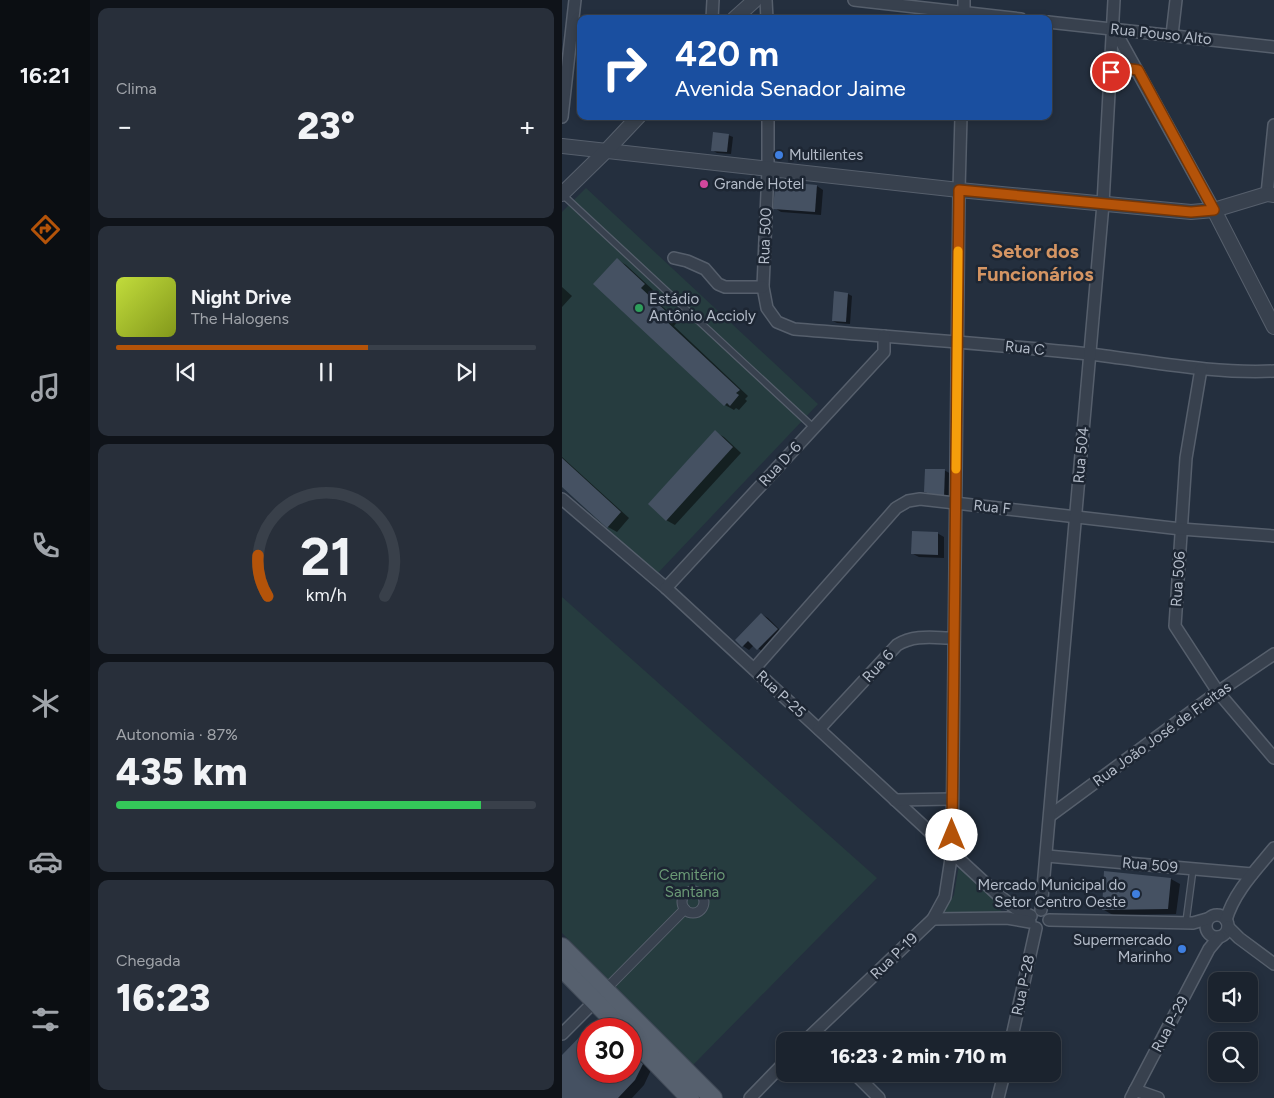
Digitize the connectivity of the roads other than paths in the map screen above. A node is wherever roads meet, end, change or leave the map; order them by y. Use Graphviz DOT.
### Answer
graph roads {
  1 [pos="575,0"];
  2 [pos="713,0"];
  3 [pos="755,0"];
  4 [pos="766,0"];
  5 [pos="854,0"];
  6 [pos="964,0"];
  7 [pos="1114,0"];
  8 [pos="1176,0"];
  9 [pos="712,15"];
  10 [pos="738,15"];
  11 [pos="766,15"];
  12 [pos="957,15"];
  13 [pos="964,15"];
  14 [pos="1052,22"];
  15 [pos="1114,29"];
  16 [pos="1172,35"];
  17 [pos="1274,47"];
  18 [pos="1138,70"];
  19 [pos="1111,72"];
  20 [pos="562,117"];
  21 [pos="635,120"];
  22 [pos="768,120"];
  23 [pos="961,120"];
  24 [pos="1274,125"];
  25 [pos="562,146"];
  26 [pos="607,150"];
  27 [pos="768,169"];
  28 [pos="959,190"];
  29 [pos="562,194"];
  30 [pos="1270,194"];
  31 [pos="1103,204"];
  32 [pos="1214,210"];
  33 [pos="674,258"];
  34 [pos="763,287"];
  35 [pos="777,322"];
  36 [pos="1274,327"];
  37 [pos="884,336"];
  38 [pos="958,341"];
  39 [pos="1090,354"];
  40 [pos="1201,369"];
  41 [pos="1274,371"];
  42 [pos="814,428"];
  43 [pos="562,499"];
  44 [pos="956,503"];
  45 [pos="1076,516"];
  46 [pos="1181,529"];
  47 [pos="1274,536"];
  48 [pos="666,588"];
  49 [pos="954,638"];
  50 [pos="1274,654"];
  51 [pos="754,669"];
  52 [pos="1218,692"];
  53 [pos="818,729"];
  54 [pos="1274,758"];
  55 [pos="952,799"];
  56 [pos="895,800"];
  57 [pos="1050,815"];
  58 [pos="1274,848"];
  59 [pos="952,852"];
  60 [pos="1047,856"];
  61 [pos="1193,869"];
  62 [pos="1252,874"];
  63 [pos="997,894"];
  64 [pos="685,910"];
  65 [pos="1007,918"];
  66 [pos="933,919"];
  67 [pos="1035,919"];
  68 [pos="1189,922"];
  69 [pos="1217,927"];
  70 [pos="562,946"];
  71 [pos="1274,964"];
  72 [pos="562,968"];
  73 [pos="600,995"];
  74 [pos="615,1018"];
  75 [pos="819,1032"];
  76 [pos="1013,1032"];
  77 [pos="562,1034"];
  78 [pos="642,1048"];
  79 [pos="776,1071"];
  80 [pos="863,1082"];
  81 [pos="1002,1082"];
  82 [pos="1133,1094"];
  83 [pos="690,1098"];
  84 [pos="714,1098"];
  85 [pos="750,1098"];
  86 [pos="879,1098"];
  87 [pos="998,1098"];
  88 [pos="1158,1098"];
  1 -- 20 [label="street"];
  2 -- 9 [label="street"];
  3 -- 10 [label="street"];
  4 -- 11 [label="street"];
  5 -- 12 [label="street"];
  6 -- 13 [label="street"];
  7 -- 15 [label="street, Rua 504"];
  8 -- 16 [label="street"];
  14 -- 15 [label="street, Rua Pouso Alto"];
  15 -- 16 [label="street, Rua Pouso Alto"];
  15 -- 18 [label="street"];
  15 -- 19 [label="street, Rua 504"];
  16 -- 17 [label="street, Rua Pouso Alto"];
  18 -- 19 [label="street"];
  18 -- 32 [label="street"];
  19 -- 31 [label="street, Rua 504"];
  21 -- 26 [label="street"];
  22 -- 27 [label="street, Rua 500"];
  23 -- 28 [label="street, Rua P-19"];
  24 -- 30 [label="street"];
  25 -- 26 [label="street"];
  26 -- 27 [label="street"];
  26 -- 29 [label="street"];
  27 -- 28 [label="street"];
  27 -- 34 [label="street, Rua 500"];
  28 -- 31 [label="street"];
  28 -- 38 [label="street, Rua P-19"];
  29 -- 42 [label="lane"];
  30 -- 32 [label="street"];
  31 -- 32 [label="street"];
  31 -- 39 [label="street, Rua 504"];
  32 -- 36 [label="street"];
  33 -- 34 [label="street"];
  34 -- 35 [label="street, Rua 500"];
  35 -- 37 [label="street, Rua C"];
  37 -- 38 [label="street, Rua C"];
  37 -- 42 [label="street, Rua D-6"];
  38 -- 39 [label="street, Rua C"];
  38 -- 44 [label="street, Rua P-19"];
  39 -- 40 [label="street, Rua C"];
  39 -- 45 [label="street, Rua 504"];
  40 -- 41 [label="street, Rua C"];
  40 -- 46 [label="street, Rua 506"];
  42 -- 48 [label="street, Rua D-6"];
  43 -- 48 [label="street, Rua P-25"];
  44 -- 45 [label="street, Rua F"];
  44 -- 49 [label="street, Rua P-19"];
  44 -- 51 [label="street, Rua F"];
  45 -- 46 [label="street, Rua F"];
  45 -- 57 [label="street, Rua 504"];
  46 -- 47 [label="street, Rua F"];
  46 -- 52 [label="street, Rua 506"];
  48 -- 51 [label="street, Rua P-25"];
  49 -- 53 [label="street, Rua 6"];
  49 -- 55 [label="street, Rua P-19"];
  50 -- 52 [label="street, Rua João José de Freitas"];
  51 -- 53 [label="street, Rua P-25"];
  52 -- 54 [label="street, Rua 506"];
  52 -- 57 [label="street, Rua João José de Freitas"];
  53 -- 56 [label="street, Rua P-25"];
  55 -- 56 [label="street"];
  55 -- 59 [label="street, Rua P-19"];
  56 -- 59 [label="street, Rua P-25"];
  57 -- 60 [label="street, Rua 504"];
  58 -- 62 [label="street"];
  59 -- 63 [label="street, Rua P-25"];
  59 -- 66 [label="street, Rua P-19"];
  60 -- 61 [label="street, Rua 509"];
  60 -- 67 [label="street, Rua 504"];
  61 -- 62 [label="street, Rua 509"];
  61 -- 68 [label="lane"];
  62 -- 69 [label="street"];
  63 -- 65 [label="street, Rua P-25"];
  63 -- 67 [label="street, Rua P-25"];
  64 -- 73 [label="street"];
  65 -- 66 [label="street"];
  65 -- 67 [label="street"];
  66 -- 75 [label="street, Rua P-19"];
  67 -- 68 [label="street"];
  67 -- 76 [label="street, Rua P-28"];
  68 -- 69 [label="street"];
  69 -- 71 [label="street"];
  69 -- 82 [label="street, Rua P-29"];
  70 -- 73 [label="main road"];
  72 -- 73 [label="main road"];
  73 -- 74 [label="main road"];
  73 -- 77 [label="street"];
  73 -- 84 [label="main road"];
  78 -- 83 [label="main road"];
  79 -- 85 [label="street"];
  80 -- 86 [label="street"];
  81 -- 87 [label="street"];
  82 -- 88 [label="street"];
}
